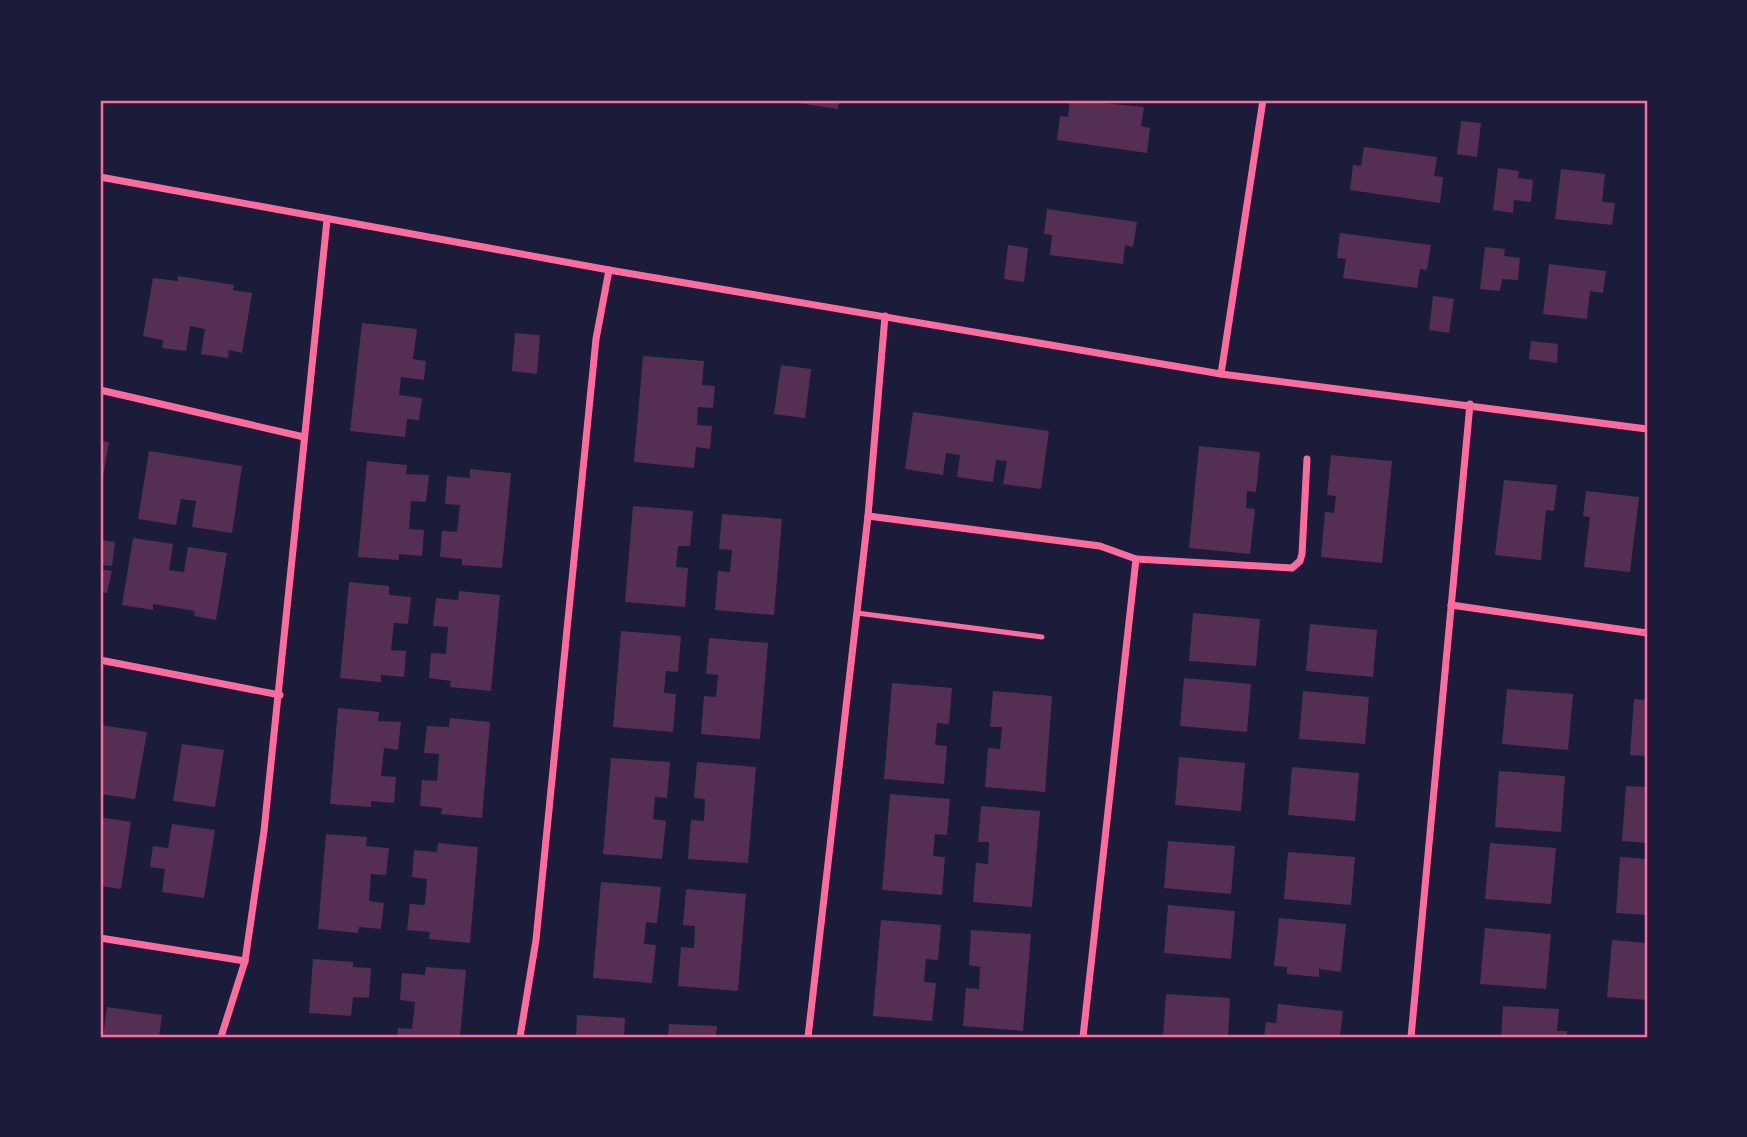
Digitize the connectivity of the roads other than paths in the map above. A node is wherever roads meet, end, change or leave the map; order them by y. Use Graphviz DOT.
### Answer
graph roads {
  1 [pos="1263,100"];
  2 [pos="100,177"];
  3 [pos="327,220"];
  4 [pos="609,270"];
  5 [pos="885,316"];
  6 [pos="1221,374"];
  7 [pos="100,390"];
  8 [pos="1470,404"];
  9 [pos="1647,429"];
  10 [pos="304,437"];
  11 [pos="1307,459"];
  12 [pos="868,516"];
  13 [pos="1136,559"];
  14 [pos="1451,605"];
  15 [pos="857,614"];
  16 [pos="1647,633"];
  17 [pos="1042,637"];
  18 [pos="100,660"];
  19 [pos="280,695"];
  20 [pos="100,938"];
  21 [pos="246,961"];
  22 [pos="221,1037"];
  23 [pos="520,1037"];
  24 [pos="808,1037"];
  25 [pos="1083,1037"];
  26 [pos="1411,1037"];
  1 -- 6 [label="street"];
  2 -- 3 [label="street"];
  3 -- 4 [label="street"];
  3 -- 10 [label="street"];
  4 -- 5 [label="street"];
  4 -- 23 [label="street"];
  5 -- 6 [label="street"];
  5 -- 12 [label="street"];
  6 -- 8 [label="street"];
  7 -- 10 [label="street"];
  8 -- 9 [label="street"];
  8 -- 14 [label="street"];
  10 -- 19 [label="street"];
  11 -- 13 [label="street"];
  12 -- 13 [label="street"];
  12 -- 15 [label="street"];
  13 -- 25 [label="street"];
  14 -- 16 [label="street"];
  14 -- 26 [label="street"];
  15 -- 17 [label="lane"];
  15 -- 24 [label="street"];
  18 -- 19 [label="street"];
  19 -- 21 [label="street"];
  20 -- 21 [label="street"];
  21 -- 22 [label="street"];
}
